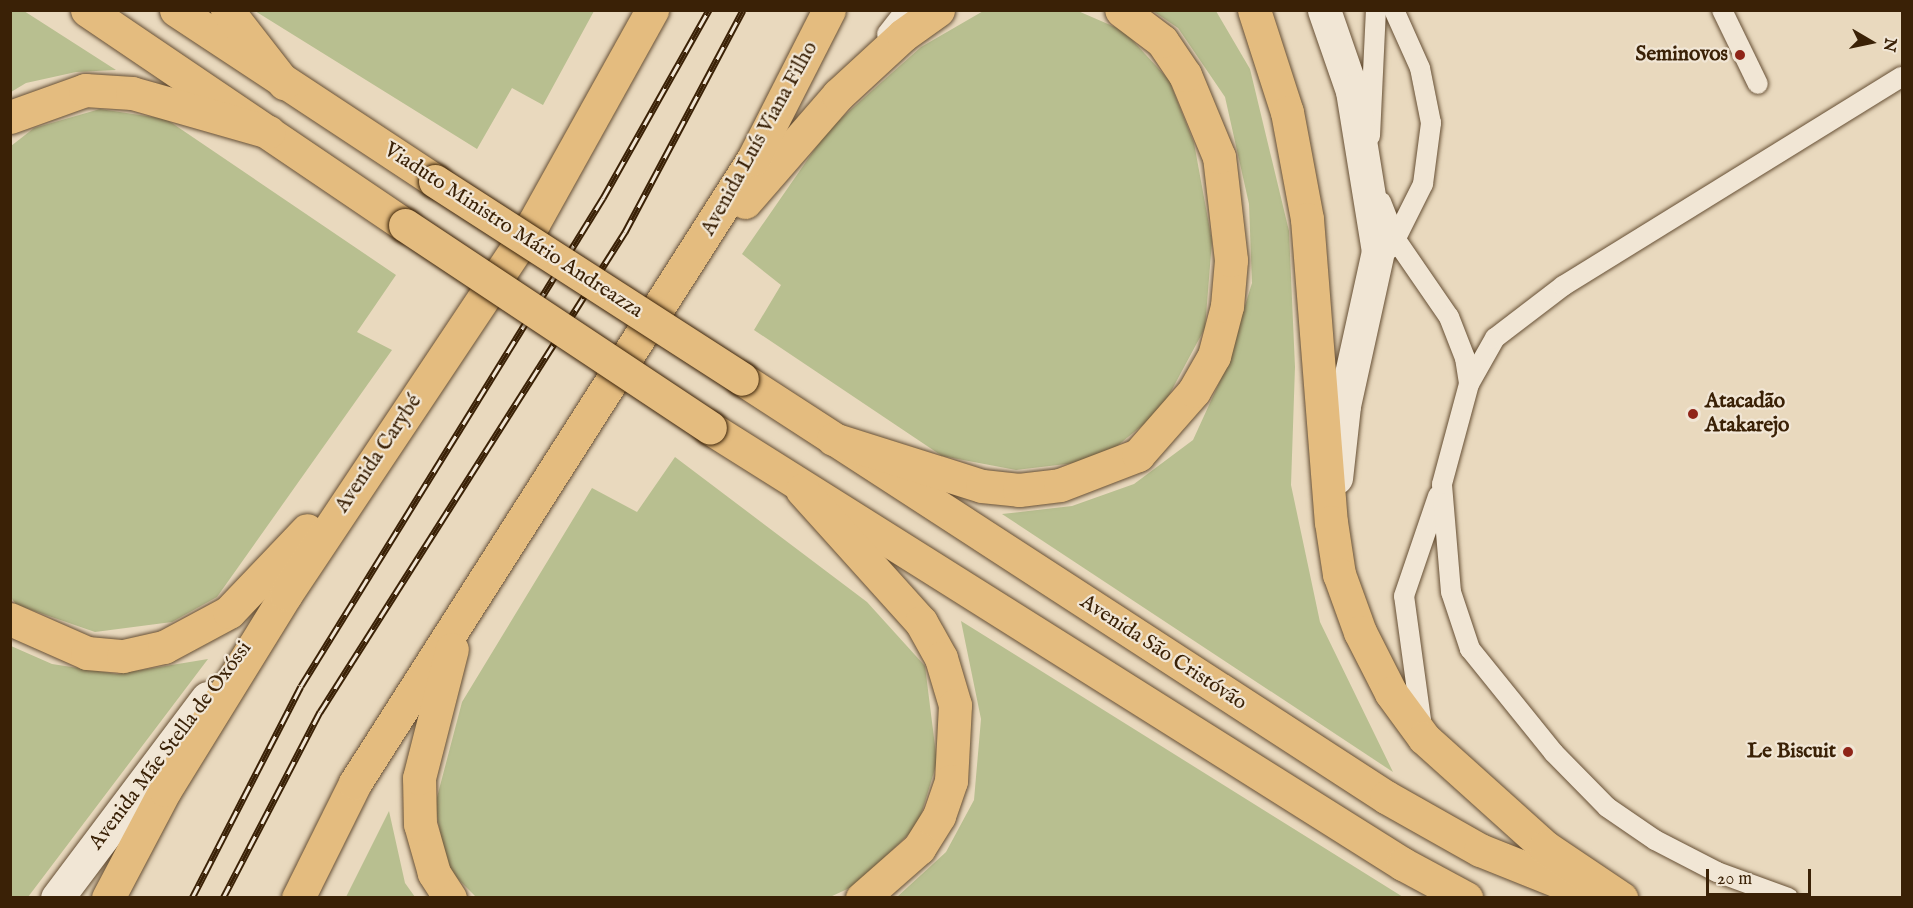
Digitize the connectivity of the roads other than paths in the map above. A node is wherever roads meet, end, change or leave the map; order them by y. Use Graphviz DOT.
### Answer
graph roads {
  1 [pos="87,10"];
  2 [pos="176,10"];
  3 [pos="227,10"];
  4 [pos="652,10"];
  5 [pos="829,10"];
  6 [pos="906,10"];
  7 [pos="938,10"];
  8 [pos="1121,10"];
  9 [pos="1254,10"];
  10 [pos="1323,10"];
  11 [pos="1376,10"];
  12 [pos="1394,10"];
  13 [pos="1722,10"];
  14 [pos="1902,77"];
  15 [pos="284,82"];
  16 [pos="1758,84"];
  17 [pos="838,95"];
  18 [pos="10,117"];
  19 [pos="269,132"];
  20 [pos="1367,166"];
  21 [pos="1396,240"];
  22 [pos="688,266"];
  23 [pos="1376,277"];
  24 [pos="742,379"];
  25 [pos="1468,384"];
  26 [pos="394,432"];
  27 [pos="833,439"];
  28 [pos="1442,484"];
  29 [pos="802,490"];
  30 [pos="1331,522"];
  31 [pos="286,594"];
  32 [pos="463,612"];
  33 [pos="10,619"];
  34 [pos="1424,738"];
  35 [pos="57,897"];
  36 [pos="108,897"];
  37 [pos="298,897"];
  38 [pos="450,897"];
  39 [pos="862,897"];
  40 [pos="1466,897"];
  41 [pos="1600,897"];
  42 [pos="1621,897"];
  43 [pos="1788,897"];
  1 -- 19 [label="main road"];
  2 -- 15 [label="main road, Viaduto Ministro Mário Andreazza"];
  3 -- 15 [label="main road"];
  4 -- 26 [label="main road, Avenida Carybé"];
  5 -- 22 [label="main road, Avenida Luís Viana Filho"];
  6 -- 17 [label="lane"];
  7 -- 17 [label="main road"];
  8 -- 27 [label="main road"];
  9 -- 30 [label="main road"];
  10 -- 20 [label="main road"];
  11 -- 20 [label="lane"];
  12 -- 21 [label="lane"];
  13 -- 16 [label="lane"];
  14 -- 25 [label="lane"];
  15 -- 24 [label="main road, Viaduto Ministro Mário Andreazza, bridge"];
  17 -- 22 [label="main road"];
  18 -- 19 [label="main road"];
  19 -- 29 [label="main road, bridge"];
  20 -- 21 [label="lane"];
  20 -- 23 [label="main road"];
  21 -- 23 [label="lane"];
  21 -- 25 [label="lane"];
  22 -- 32 [label="main road"];
  23 -- 30 [label="main road"];
  24 -- 27 [label="main road, Avenida São Cristóvão"];
  25 -- 28 [label="lane"];
  26 -- 31 [label="main road, Avenida Carybé"];
  26 -- 33 [label="main road"];
  27 -- 41 [label="main road, Avenida São Cristóvão"];
  28 -- 34 [label="lane"];
  28 -- 43 [label="lane"];
  29 -- 39 [label="main road"];
  29 -- 40 [label="main road"];
  30 -- 34 [label="main road"];
  31 -- 35 [label="main road, Avenida Mãe Stella de Oxóssi"];
  31 -- 36 [label="main road, Avenida Carybé"];
  32 -- 37 [label="main road"];
  32 -- 38 [label="main road"];
  34 -- 42 [label="main road"];
}
